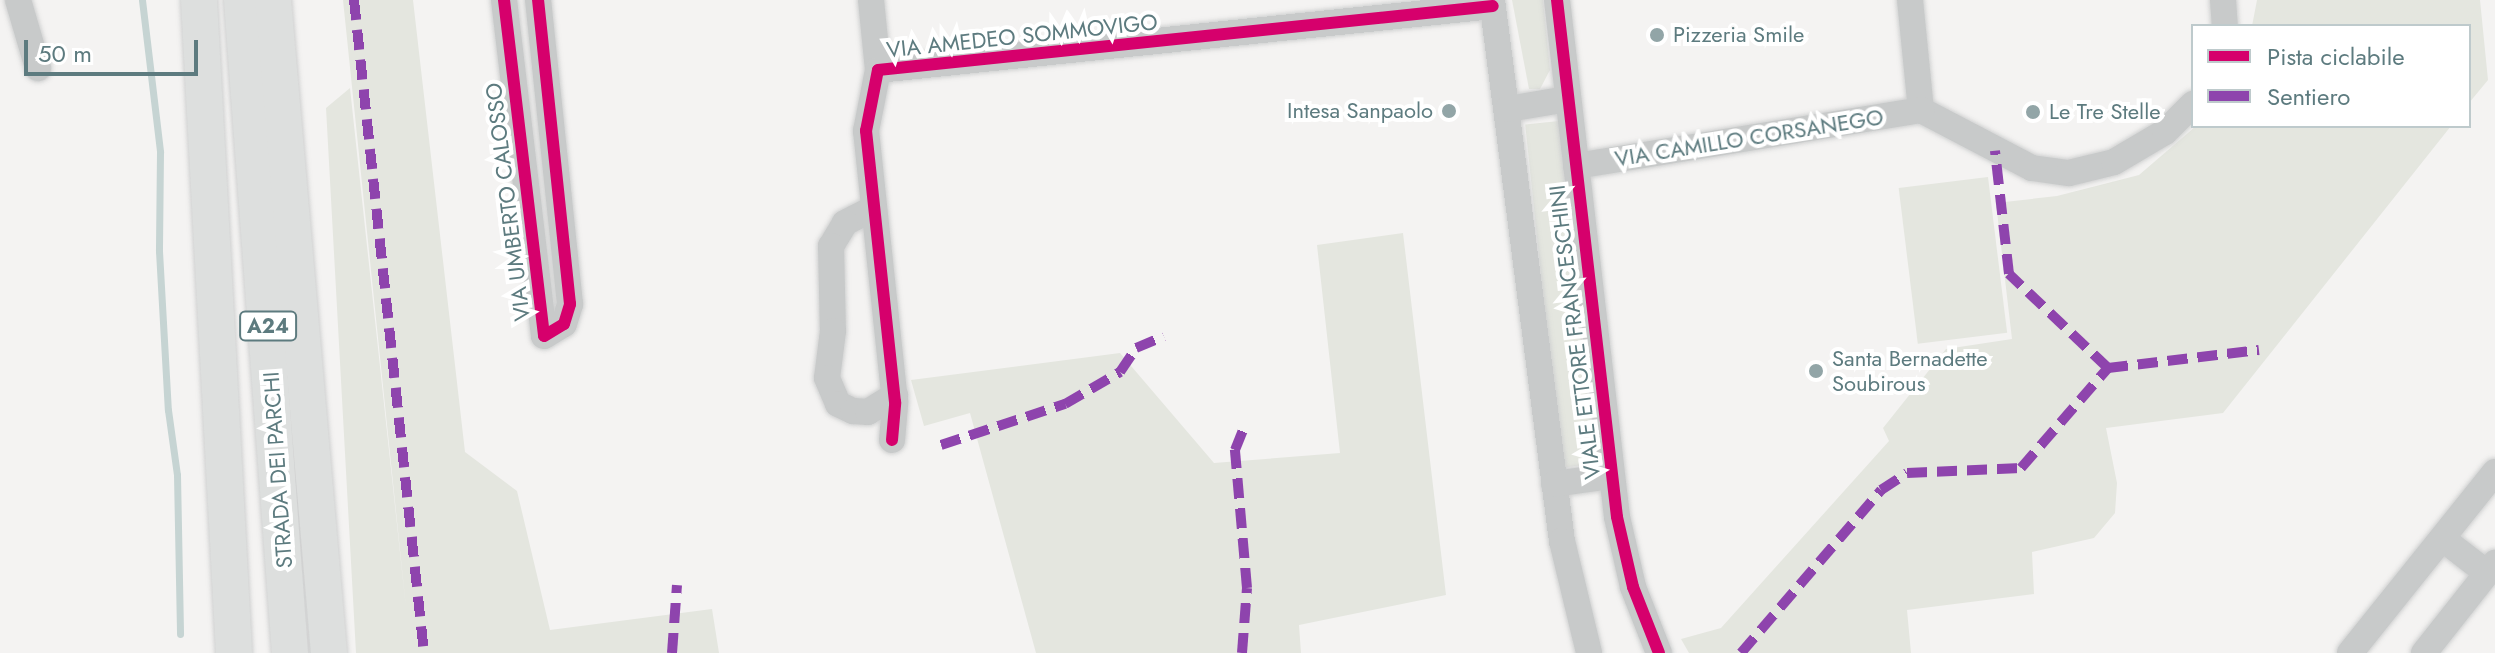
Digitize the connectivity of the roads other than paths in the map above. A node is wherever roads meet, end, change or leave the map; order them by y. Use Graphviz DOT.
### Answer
graph roads {
  1 [pos="18,0"];
  2 [pos="179,0"];
  3 [pos="199,0"];
  4 [pos="242,0"];
  5 [pos="273,0"];
  6 [pos="504,0"];
  7 [pos="538,0"];
  8 [pos="871,0"];
  9 [pos="1557,0"];
  10 [pos="1572,0"];
  11 [pos="1910,0"];
  12 [pos="2223,0"];
  13 [pos="1492,3"];
  14 [pos="2225,24"];
  15 [pos="1561,32"];
  16 [pos="38,68"];
  17 [pos="878,70"];
  18 [pos="546,76"];
  19 [pos="514,80"];
  20 [pos="1568,99"];
  21 [pos="2191,106"];
  22 [pos="1508,109"];
  23 [pos="1921,110"];
  24 [pos="1576,166"];
  25 [pos="208,173"];
  26 [pos="874,208"];
  27 [pos="895,395"];
  28 [pos="892,440"];
  29 [pos="2495,472"];
  30 [pos="1611,476"];
  31 [pos="1554,484"];
  32 [pos="2443,539"];
  33 [pos="2491,568"];
  34 [pos="234,653"];
  35 [pos="290,653"];
  36 [pos="329,653"];
  37 [pos="1589,653"];
  38 [pos="1659,653"];
  39 [pos="2350,653"];
  40 [pos="2424,653"];
  1 -- 16 [label="street"];
  2 -- 25 [label="highway"];
  3 -- 25 [label="highway, A24"];
  4 -- 35 [label="highway, STRADA DEI PARCHI / A24"];
  5 -- 36 [label="highway"];
  6 -- 19 [label="street, VIA UMBERTO CALOSSO"];
  7 -- 18 [label="street, VIA UMBERTO CALOSSO"];
  8 -- 17 [label="street, VIA AMEDEO SOMMOVIGO"];
  9 -- 15 [label="street, VIALE ETTORE FRANCESCHINI"];
  10 -- 15 [label="street"];
  11 -- 23 [label="street"];
  12 -- 14 [label="street"];
  13 -- 17 [label="street, VIA AMEDEO SOMMOVIGO"];
  13 -- 22 [label="street, VIALE ETTORE FRANCESCHINI"];
  15 -- 20 [label="street, VIALE ETTORE FRANCESCHINI"];
  17 -- 26 [label="street, VIA AMEDEO SOMMOVIGO"];
  18 -- 19 [label="street"];
  18 -- 19 [label="street, VIA UMBERTO CALOSSO"];
  20 -- 22 [label="street"];
  20 -- 24 [label="street, VIALE ETTORE FRANCESCHINI"];
  21 -- 23 [label="street"];
  22 -- 31 [label="street, VIALE ETTORE FRANCESCHINI"];
  23 -- 24 [label="street, VIA CAMILLO CORSANEGO"];
  24 -- 30 [label="street, VIALE ETTORE FRANCESCHINI"];
  25 -- 34 [label="highway, A24"];
  26 -- 27 [label="street, VIA AMEDEO SOMMOVIGO"];
  26 -- 27 [label="street"];
  27 -- 28 [label="street, VIA AMEDEO SOMMOVIGO"];
  29 -- 32 [label="street"];
  30 -- 31 [label="street, VIALE ETTORE FRANCESCHINI"];
  30 -- 38 [label="street, VIALE ETTORE FRANCESCHINI"];
  31 -- 37 [label="street, VIALE ETTORE FRANCESCHINI"];
  32 -- 33 [label="street"];
  32 -- 39 [label="street"];
  33 -- 40 [label="street"];
}
